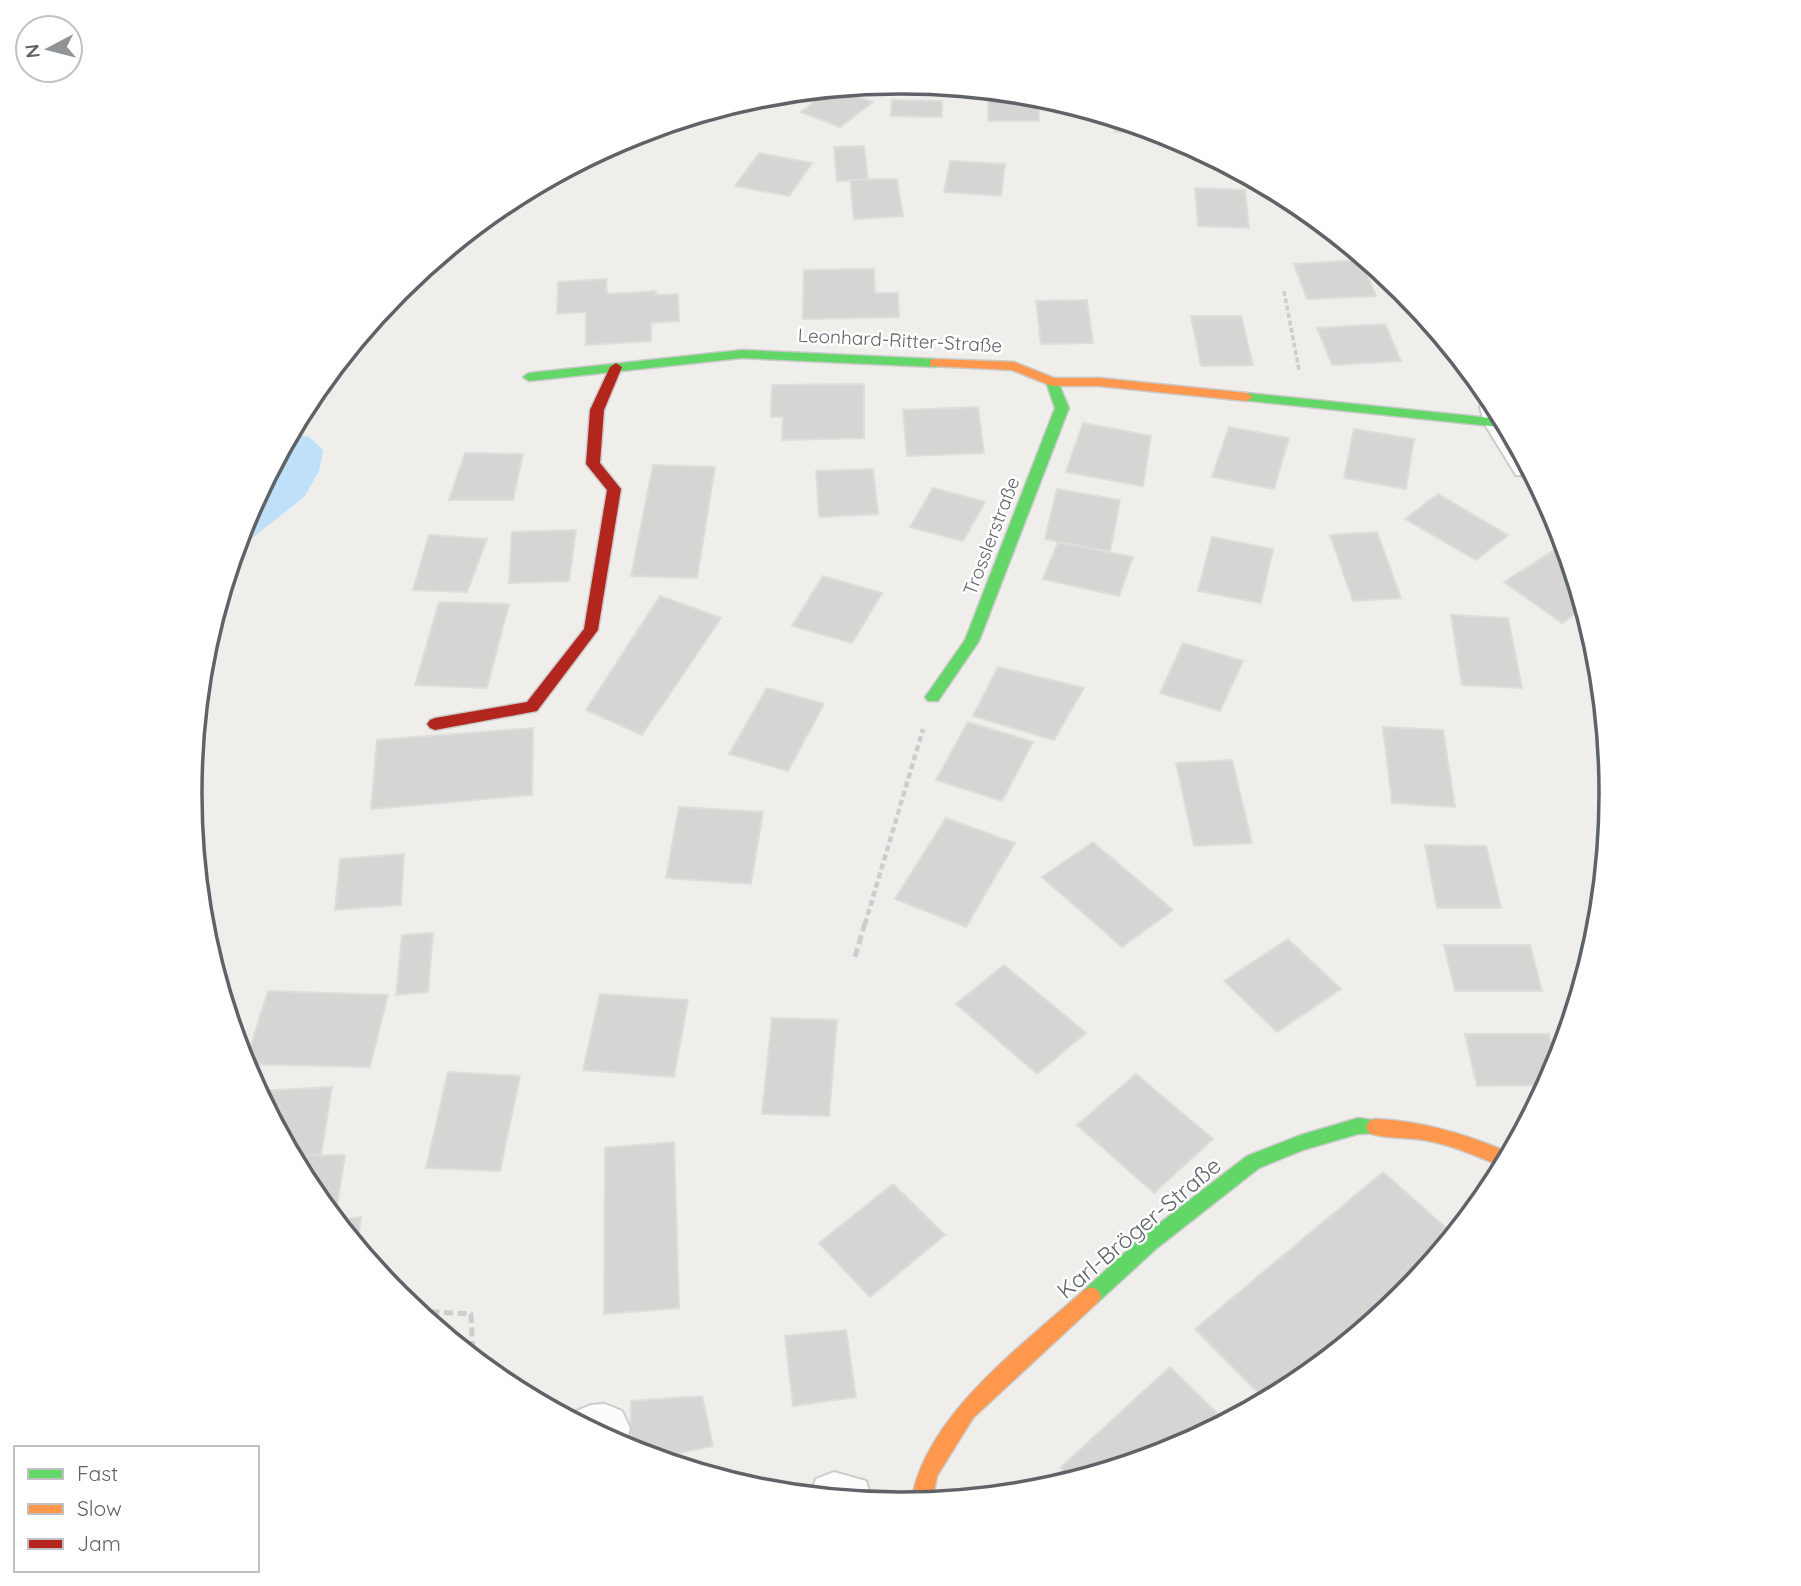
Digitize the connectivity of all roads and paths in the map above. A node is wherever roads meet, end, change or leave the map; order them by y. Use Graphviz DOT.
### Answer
graph roads {
  1 [pos="1284,291"];
  2 [pos="616,367"];
  3 [pos="529,377"];
  4 [pos="1052,382"];
  5 [pos="1305,402"];
  6 [pos="1487,414"];
  7 [pos="933,697"];
  8 [pos="435,724"];
  9 [pos="855,957"];
  10 [pos="1497,1155"];
  11 [pos="434,1312"];
  12 [pos="472,1344"];
  13 [pos="924,1491"];
  1 -- 5 [label="path"];
  2 -- 3 [label="street, Leonhard-Ritter-Straße"];
  2 -- 4 [label="street, Leonhard-Ritter-Straße"];
  2 -- 8 [label="street"];
  4 -- 5 [label="street, Leonhard-Ritter-Straße"];
  4 -- 7 [label="street, Trosslerstraße"];
  5 -- 6 [label="street, Leonhard-Ritter-Straße"];
  7 -- 9 [label="path"];
  10 -- 13 [label="street, Karl-Bröger-Straße"];
  11 -- 12 [label="path"];
}
